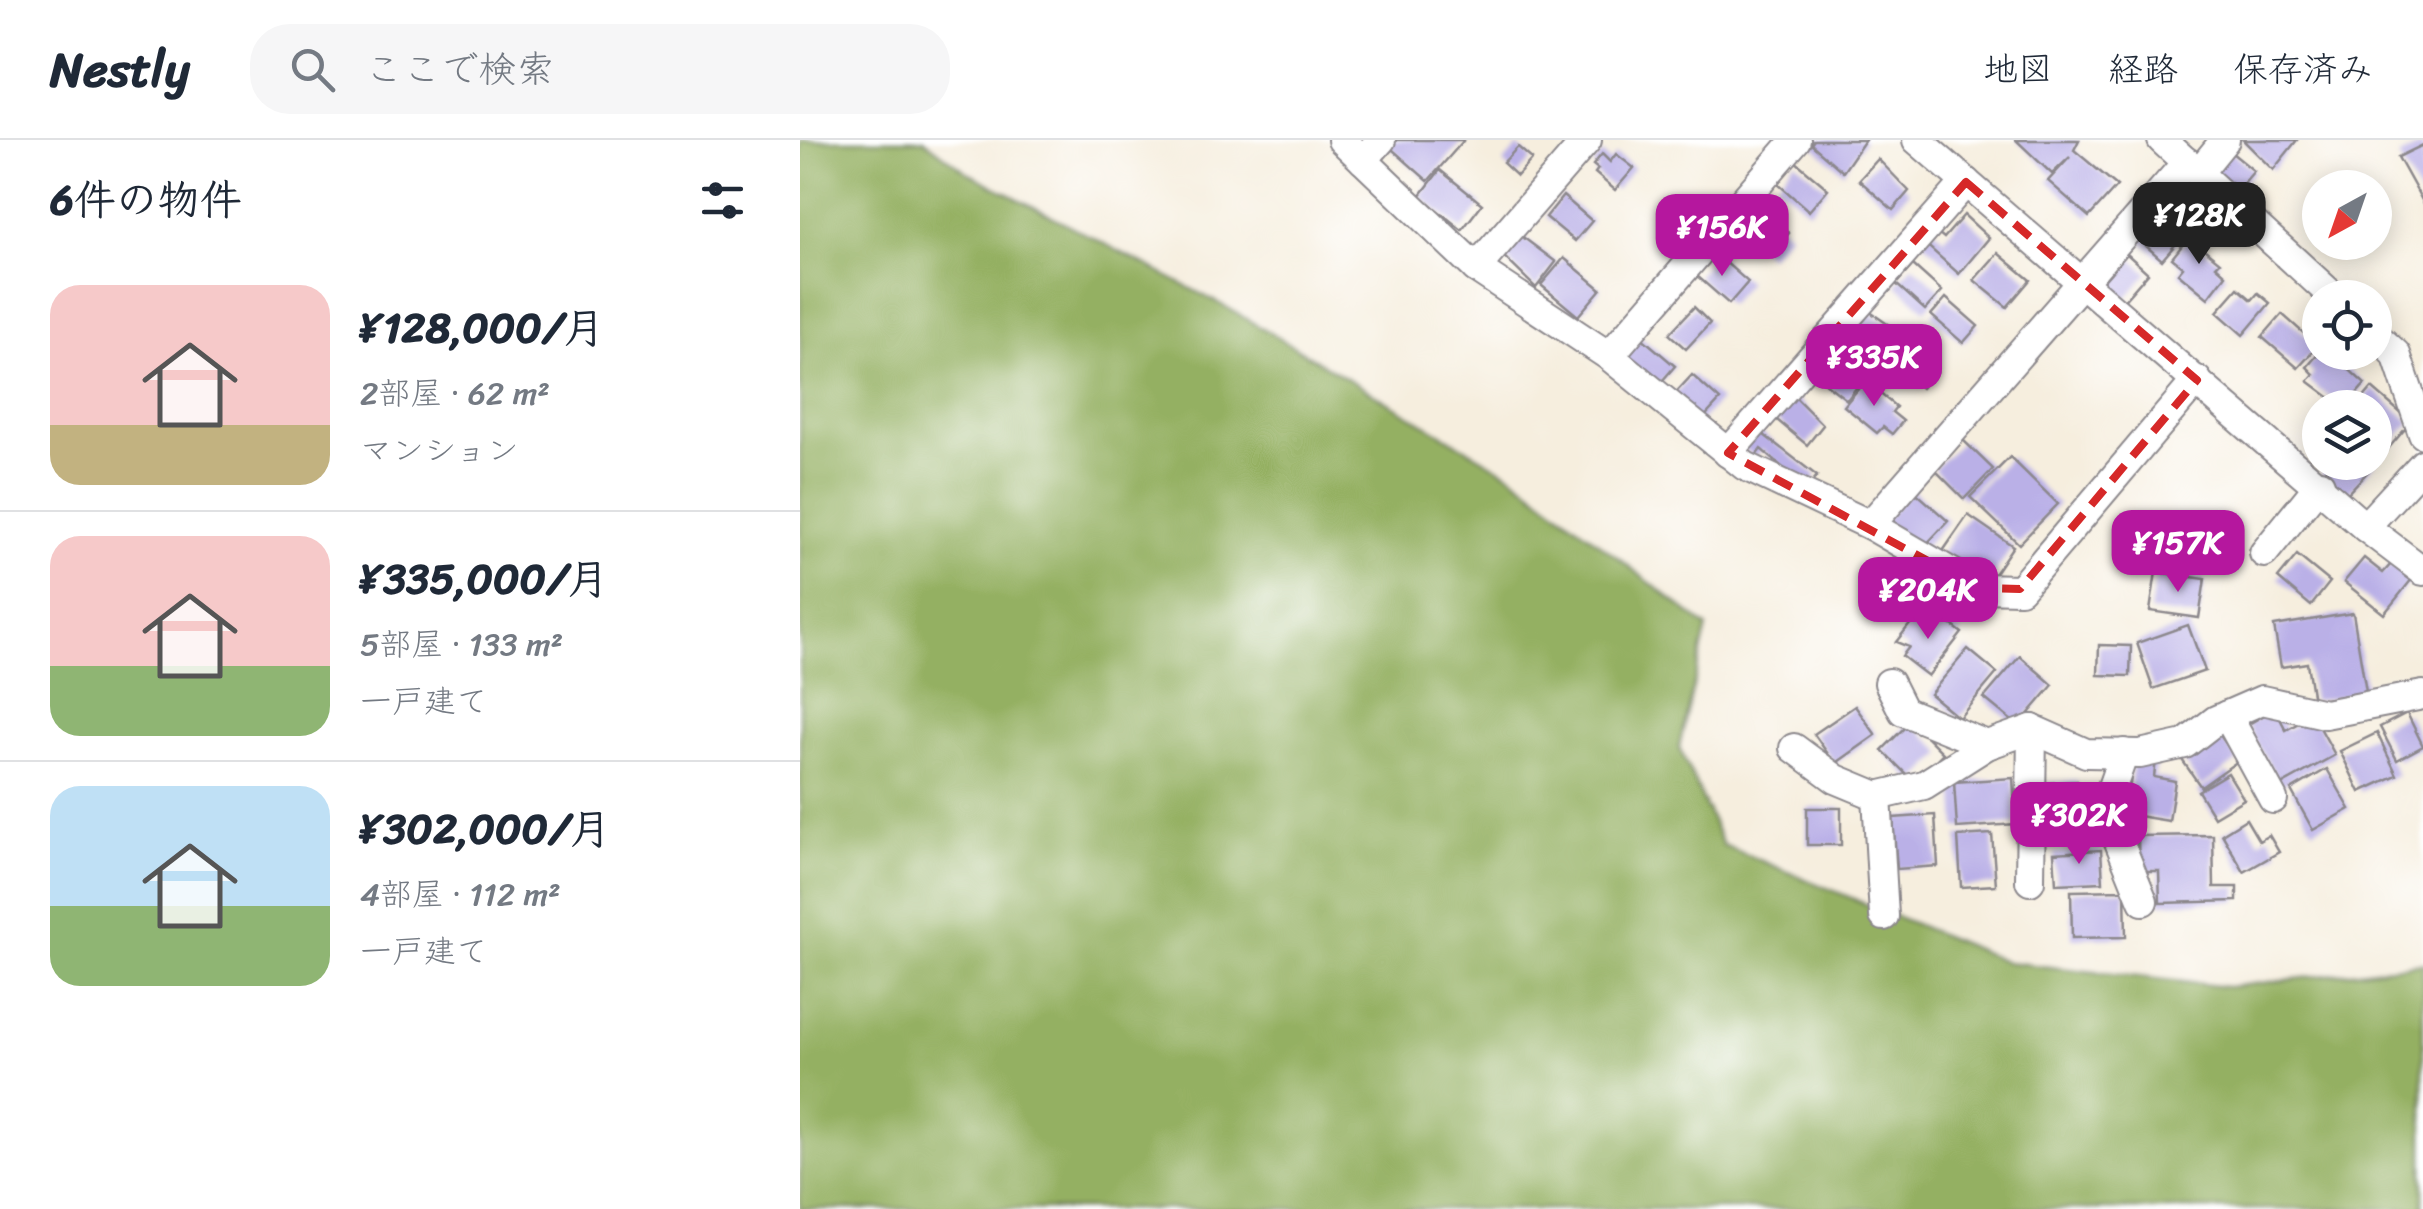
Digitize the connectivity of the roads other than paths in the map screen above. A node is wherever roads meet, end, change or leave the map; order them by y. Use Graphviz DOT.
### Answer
graph roads {
  1 [pos="1342,140"];
  2 [pos="1587,140"];
  3 [pos="1796,140"];
  4 [pos="1917,140"];
  5 [pos="2162,140"];
  6 [pos="2225,140"];
  7 [pos="1372,150"];
  8 [pos="2193,167"];
  9 [pos="1966,182"];
  10 [pos="1476,268"];
  11 [pos="2081,280"];
  12 [pos="2315,280"];
  13 [pos="2392,350"];
  14 [pos="1610,356"];
  15 [pos="2196,380"];
  16 [pos="2423,434"];
  17 [pos="1728,452"];
  18 [pos="2423,464"];
  19 [pos="2320,484"];
  20 [pos="1870,525"];
  21 [pos="2365,526"];
  22 [pos="2264,553"];
  23 [pos="2423,571"];
  24 [pos="1889,683"];
  25 [pos="2423,695"];
  26 [pos="2227,715"];
  27 [pos="2032,729"];
  28 [pos="1987,744"];
  29 [pos="1794,748"];
  30 [pos="2124,753"];
  31 [pos="1877,796"];
  32 [pos="2273,799"];
  33 [pos="2030,881"];
  34 [pos="2143,901"];
  35 [pos="1884,916"];
  1 -- 7 [label="street"];
  2 -- 10 [label="street"];
  3 -- 14 [label="street"];
  4 -- 9 [label="street"];
  5 -- 8 [label="street"];
  6 -- 8 [label="street"];
  7 -- 10 [label="street"];
  8 -- 11 [label="street"];
  8 -- 12 [label="street"];
  9 -- 11 [label="street"];
  9 -- 17 [label="street"];
  10 -- 14 [label="street"];
  11 -- 15 [label="street"];
  11 -- 20 [label="street"];
  13 -- 16 [label="street"];
  14 -- 17 [label="street"];
  15 -- 19 [label="street"];
  15 -- 20 [label="street"];
  17 -- 20 [label="street"];
  18 -- 21 [label="street"];
  19 -- 21 [label="street"];
  19 -- 22 [label="street"];
  21 -- 23 [label="street"];
  24 -- 28 [label="street"];
  25 -- 26 [label="street"];
  26 -- 30 [label="street"];
  26 -- 32 [label="street"];
  27 -- 28 [label="street"];
  27 -- 30 [label="street"];
  27 -- 33 [label="street"];
  28 -- 31 [label="street"];
  29 -- 31 [label="street"];
  30 -- 34 [label="street"];
  31 -- 35 [label="street"];
}
